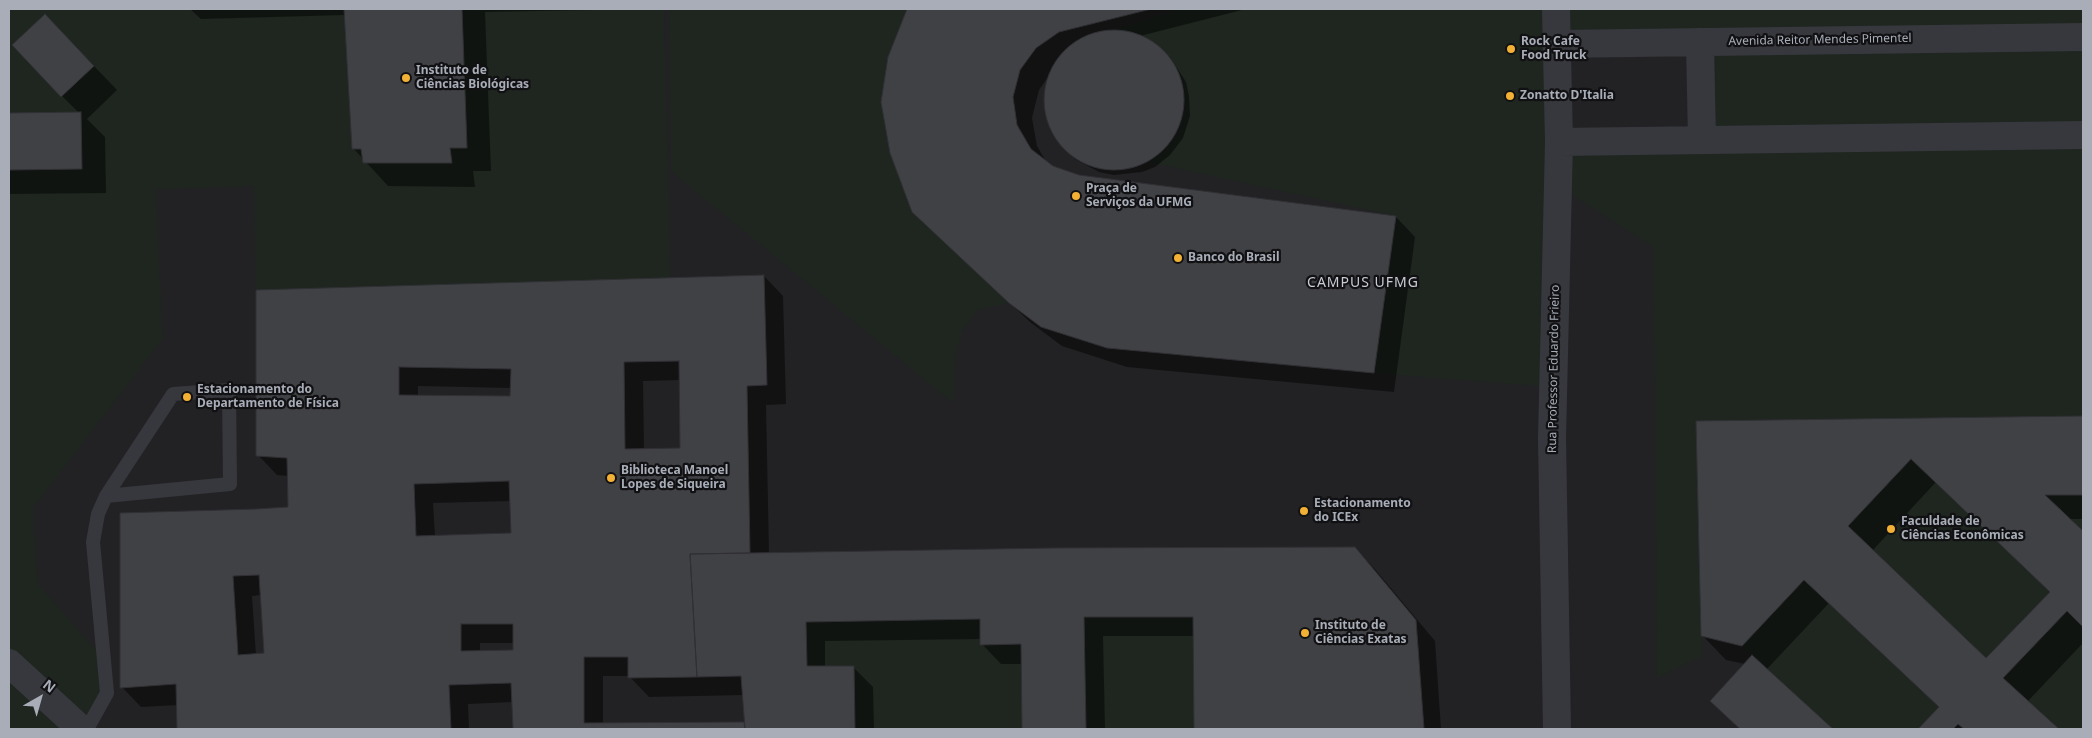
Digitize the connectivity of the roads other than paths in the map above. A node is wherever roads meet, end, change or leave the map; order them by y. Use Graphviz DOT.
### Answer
graph roads {
  1 [pos="1556,9"];
  2 [pos="2083,37"];
  3 [pos="1700,42"];
  4 [pos="1557,44"];
  5 [pos="2083,135"];
  6 [pos="1702,140"];
  7 [pos="1559,142"];
  8 [pos="106,496"];
  9 [pos="9,663"];
  10 [pos="81,729"];
  11 [pos="87,729"];
  12 [pos="1557,729"];
  1 -- 4 [label="street, Rua Professor Eduardo Frieiro"];
  2 -- 3 [label="street, Avenida Reitor Mendes Pimentel"];
  3 -- 4 [label="street, Avenida Reitor Mendes Pimentel"];
  3 -- 6 [label="street"];
  4 -- 7 [label="street, Rua Professor Eduardo Frieiro"];
  5 -- 6 [label="street"];
  6 -- 7 [label="street"];
  7 -- 12 [label="street, Rua Professor Eduardo Frieiro"];
  8 -- 8 [label="lane"];
  8 -- 11 [label="lane"];
  9 -- 10 [label="street"];
}
